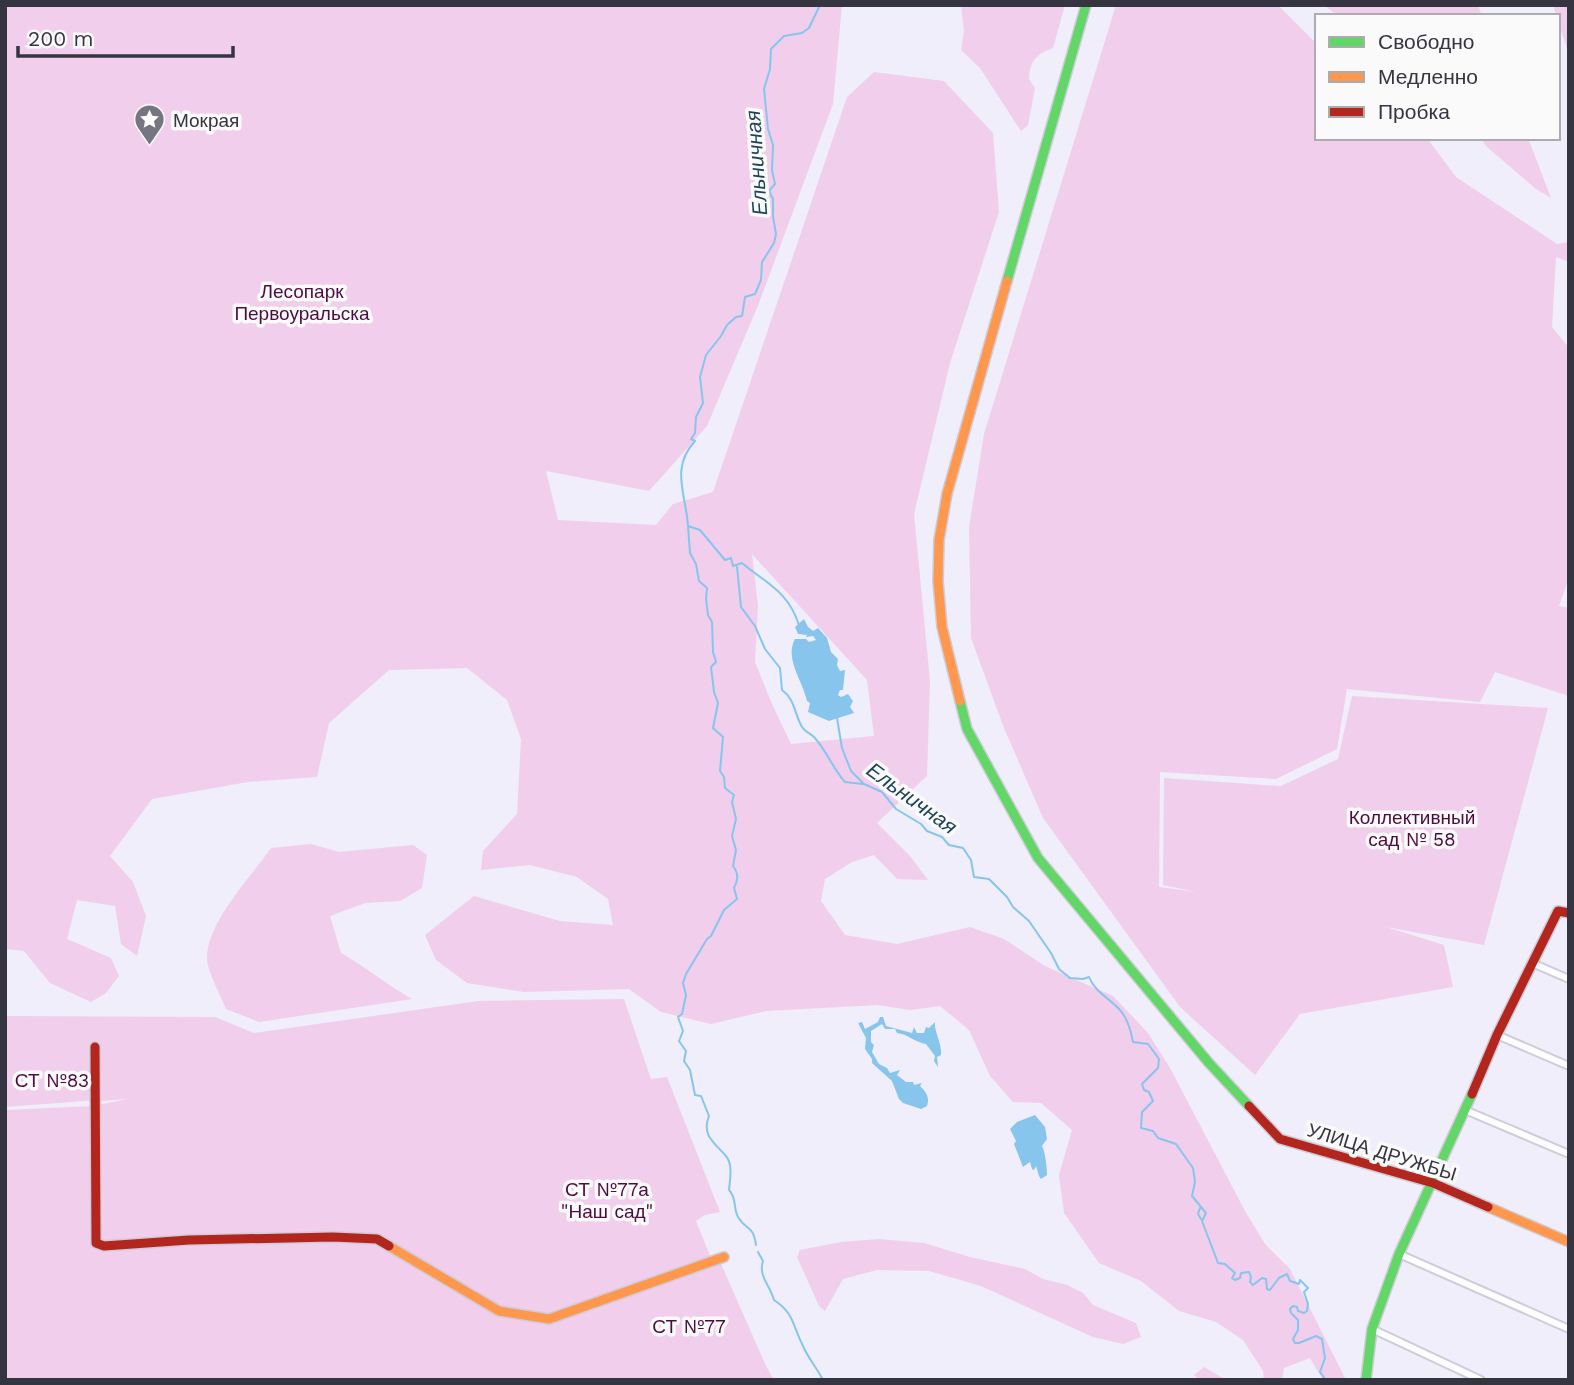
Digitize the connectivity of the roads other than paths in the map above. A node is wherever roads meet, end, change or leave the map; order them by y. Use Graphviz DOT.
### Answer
graph roads {
  1 [pos="1086,5"];
  2 [pos="1569,913"];
  3 [pos="1532,963"];
  4 [pos="1569,979"];
  5 [pos="1497,1035"];
  6 [pos="95,1047"];
  7 [pos="1569,1066"];
  8 [pos="1465,1110"];
  9 [pos="1569,1154"];
  10 [pos="1433,1183"];
  11 [pos="1569,1241"];
  12 [pos="1399,1254"];
  13 [pos="724,1257"];
  14 [pos="1372,1329"];
  15 [pos="1569,1329"];
  16 [pos="1366,1380"];
  17 [pos="1481,1380"];
  1 -- 10 [label="street, УЛИЦА ДРУЖБЫ"];
  2 -- 3 [label="street"];
  3 -- 4 [label="street"];
  3 -- 5 [label="street"];
  5 -- 7 [label="street"];
  5 -- 8 [label="street"];
  6 -- 13 [label="street"];
  8 -- 9 [label="street"];
  8 -- 10 [label="street"];
  10 -- 11 [label="street, УЛИЦА ДРУЖБЫ"];
  10 -- 12 [label="street"];
  12 -- 14 [label="street"];
  12 -- 15 [label="street"];
  14 -- 16 [label="street"];
  14 -- 17 [label="street"];
}
